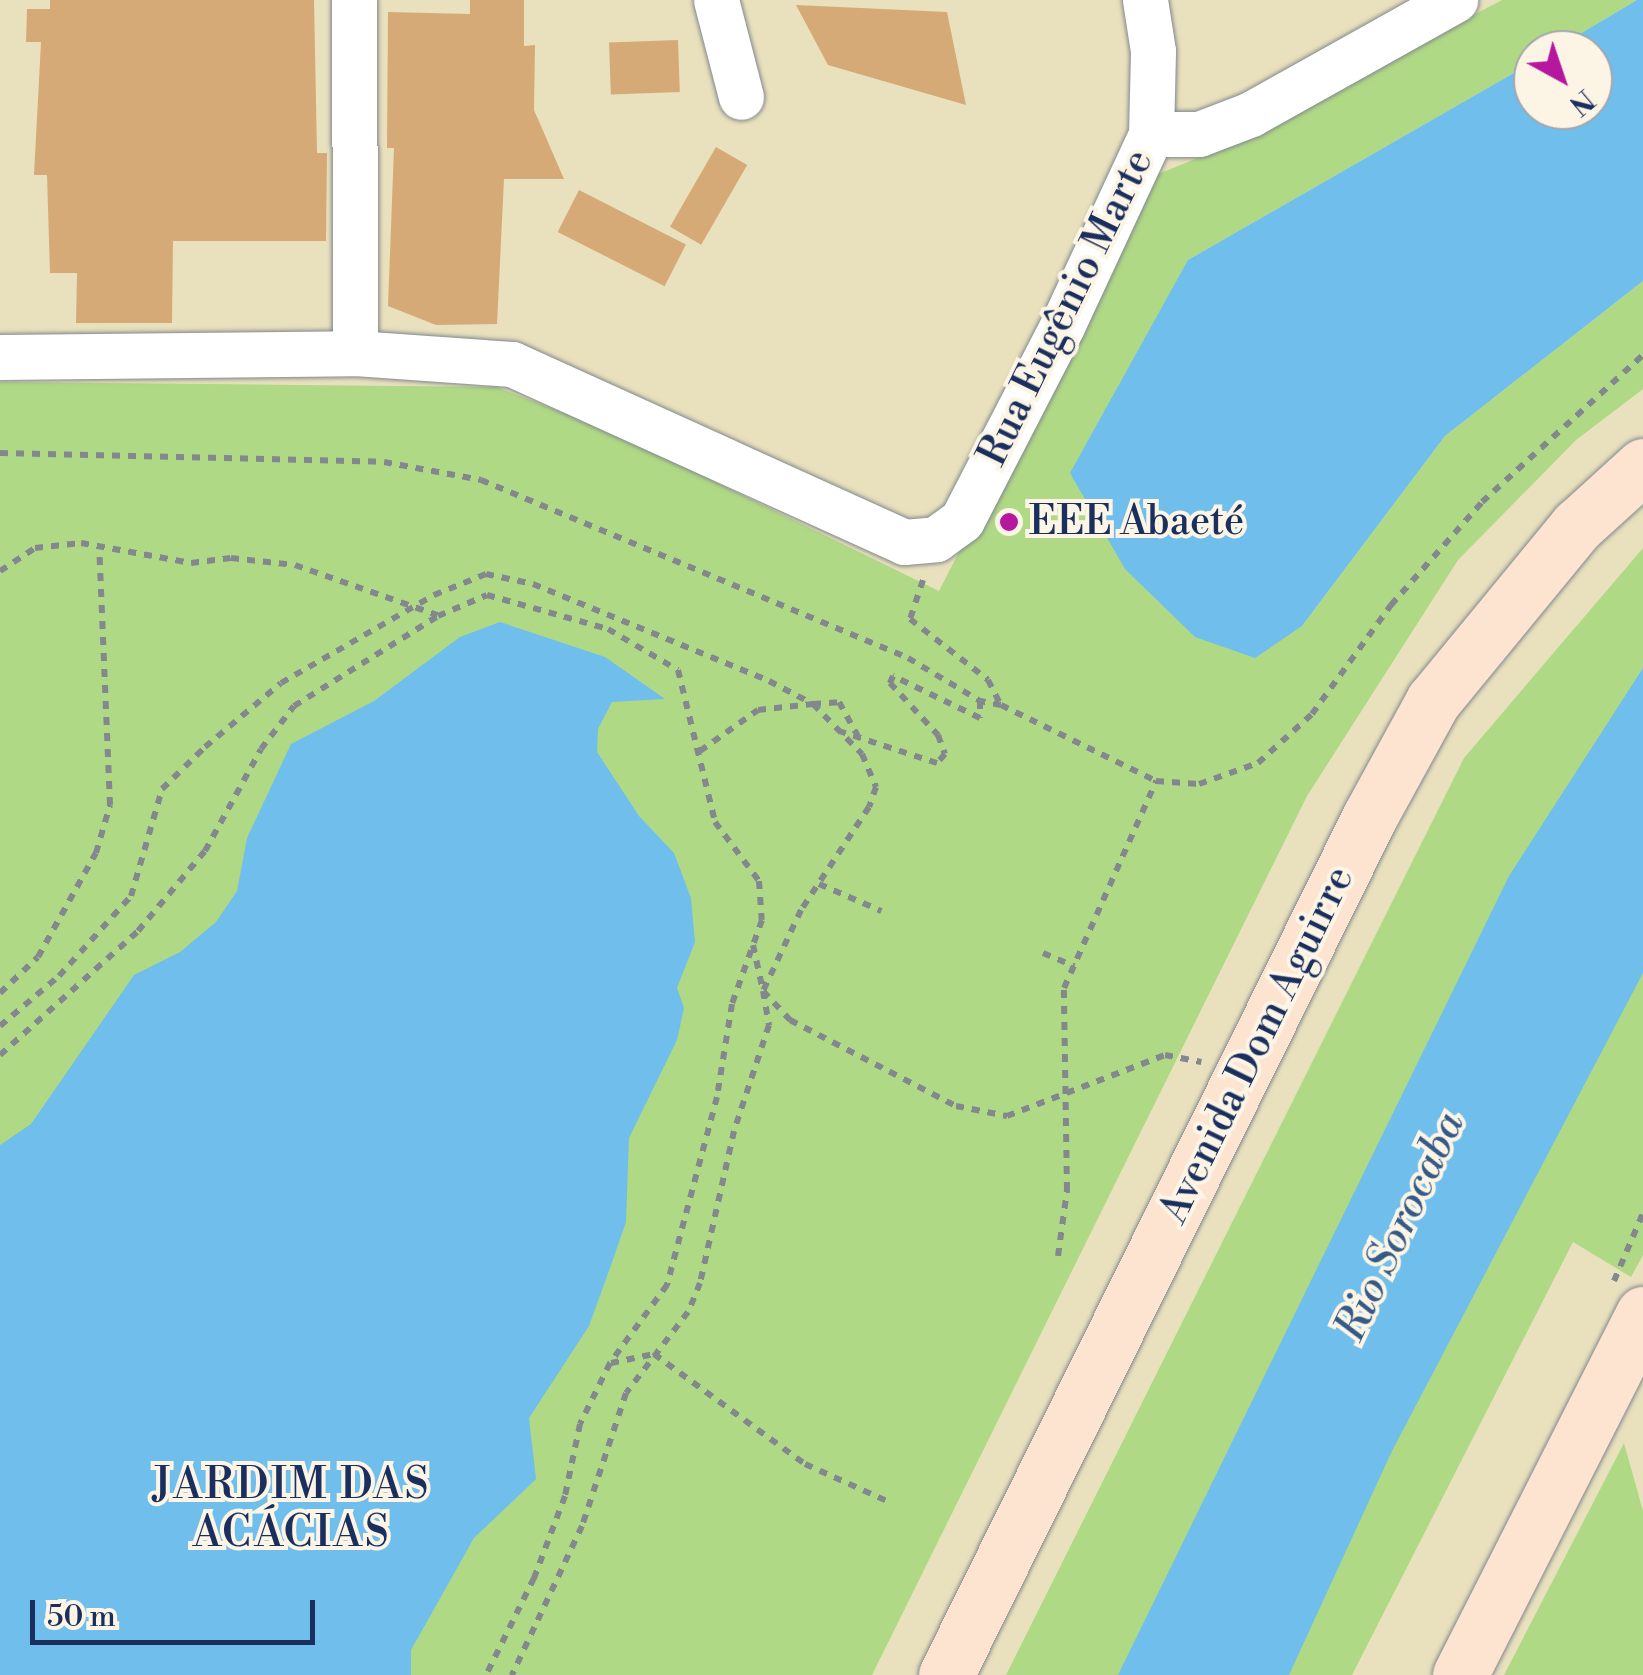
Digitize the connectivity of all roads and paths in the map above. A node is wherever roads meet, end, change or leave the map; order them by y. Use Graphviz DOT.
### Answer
graph roads {
  1 [pos="354,0"];
  2 [pos="716,0"];
  3 [pos="1145,0"];
  4 [pos="1455,0"];
  5 [pos="742,97"];
  6 [pos="1150,134"];
  7 [pos="355,354"];
  8 [pos="1643,355"];
  9 [pos="0,357"];
  10 [pos="0,452"];
  11 [pos="1643,466"];
  12 [pos="936,539"];
  13 [pos="99,547"];
  14 [pos="0,570"];
  15 [pos="414,606"];
  16 [pos="438,616"];
  17 [pos="980,701"];
  18 [pos="813,704"];
  19 [pos="1001,705"];
  20 [pos="838,730"];
  21 [pos="858,738"];
  22 [pos="699,751"];
  23 [pos="1156,781"];
  24 [pos="818,884"];
  25 [pos="881,911"];
  26 [pos="752,944"];
  27 [pos="1043,952"];
  28 [pos="1074,966"];
  29 [pos="763,990"];
  30 [pos="0,993"];
  31 [pos="0,1026"];
  32 [pos="0,1054"];
  33 [pos="1193,1079"];
  34 [pos="1065,1094"];
  35 [pos="1058,1256"];
  36 [pos="1643,1314"];
  37 [pos="654,1354"];
  38 [pos="610,1363"];
  39 [pos="890,1502"];
  40 [pos="486,1675"];
  41 [pos="512,1675"];
  42 [pos="946,1675"];
  43 [pos="1460,1675"];
  1 -- 7 [label="street"];
  2 -- 5 [label="street"];
  3 -- 6 [label="street, Rua Eugênio Marte"];
  4 -- 6 [label="street"];
  6 -- 12 [label="street, Rua Eugênio Marte"];
  7 -- 9 [label="street"];
  7 -- 12 [label="street"];
  8 -- 23 [label="path"];
  10 -- 17 [label="path"];
  11 -- 42 [label="main road, Avenida Dom Aguirre"];
  12 -- 19 [label="path"];
  13 -- 14 [label="path"];
  13 -- 15 [label="path"];
  13 -- 30 [label="path"];
  15 -- 16 [label="path"];
  15 -- 18 [label="path"];
  15 -- 31 [label="path"];
  16 -- 22 [label="path"];
  16 -- 32 [label="path"];
  17 -- 19 [label="path"];
  17 -- 21 [label="path"];
  18 -- 20 [label="path"];
  18 -- 21 [label="path"];
  18 -- 22 [label="path"];
  19 -- 23 [label="path"];
  20 -- 21 [label="path"];
  20 -- 24 [label="path"];
  22 -- 26 [label="path"];
  23 -- 28 [label="path"];
  24 -- 25 [label="path"];
  24 -- 29 [label="path"];
  26 -- 29 [label="path"];
  26 -- 38 [label="path"];
  27 -- 28 [label="path"];
  28 -- 34 [label="path"];
  29 -- 34 [label="path"];
  29 -- 37 [label="path"];
  33 -- 34 [label="path"];
  34 -- 35 [label="path"];
  36 -- 43 [label="main road"];
  37 -- 38 [label="path"];
  37 -- 39 [label="path"];
  37 -- 41 [label="path"];
  38 -- 40 [label="path"];
}
